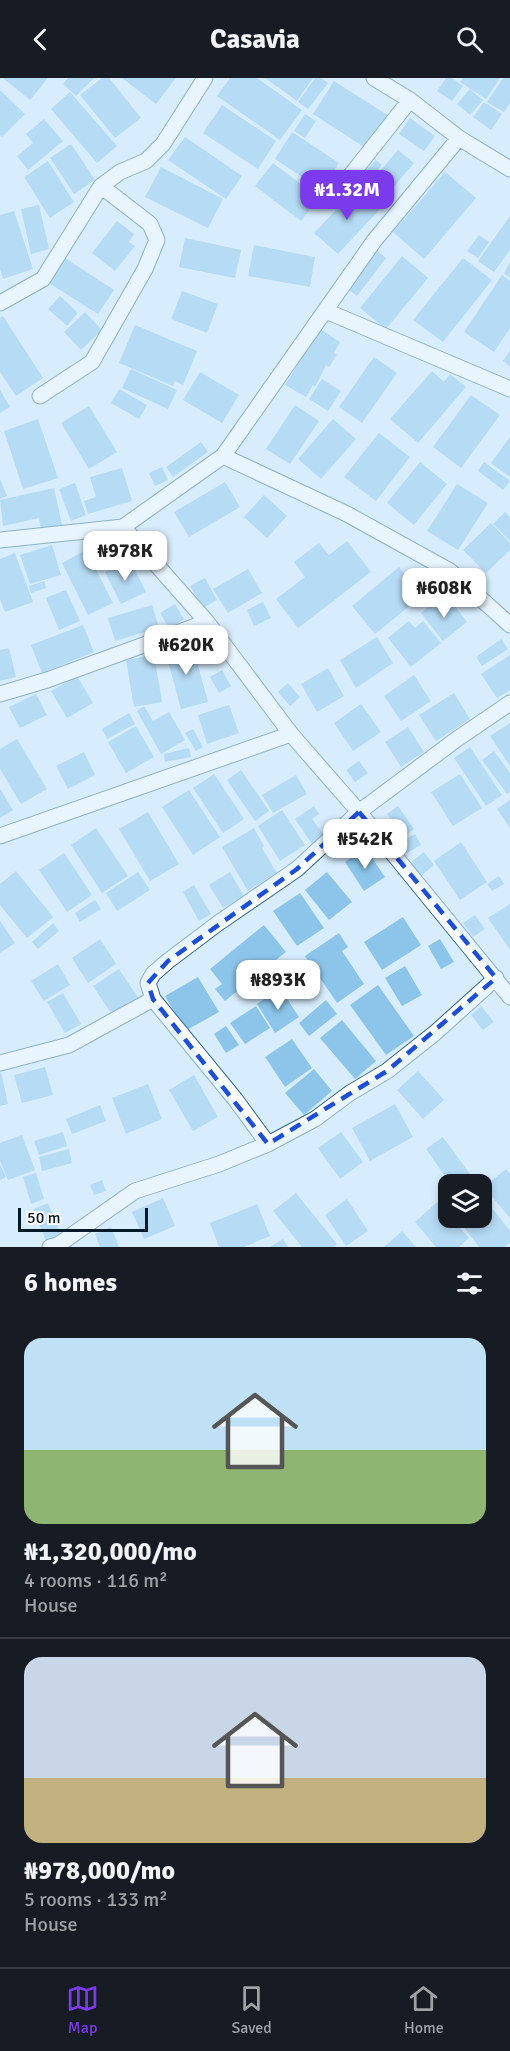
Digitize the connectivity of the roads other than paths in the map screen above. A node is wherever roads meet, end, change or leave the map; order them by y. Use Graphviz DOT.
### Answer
graph roads {
  1 [pos="205,78"];
  2 [pos="374,78"];
  3 [pos="410,100"];
  4 [pos="459,138"];
  5 [pos="510,170"];
  6 [pos="101,186"];
  7 [pos="339,190"];
  8 [pos="0,303"];
  9 [pos="326,310"];
  10 [pos="510,389"];
  11 [pos="40,396"];
  12 [pos="223,456"];
  13 [pos="123,527"];
  14 [pos="0,540"];
  15 [pos="207,622"];
  16 [pos="510,625"];
  17 [pos="0,694"];
  18 [pos="510,703"];
  19 [pos="291,734"];
  20 [pos="359,812"];
  21 [pos="0,836"];
  22 [pos="496,978"];
  23 [pos="510,997"];
  24 [pos="153,999"];
  25 [pos="0,1063"];
  26 [pos="268,1144"];
  27 [pos="50,1247"];
  1 -- 6 [label="street"];
  2 -- 3 [label="street"];
  3 -- 4 [label="street"];
  3 -- 7 [label="street"];
  4 -- 5 [label="street"];
  4 -- 9 [label="street"];
  6 -- 8 [label="street"];
  6 -- 11 [label="street"];
  9 -- 10 [label="street"];
  9 -- 12 [label="street"];
  12 -- 13 [label="street"];
  12 -- 16 [label="street"];
  13 -- 14 [label="street"];
  13 -- 15 [label="street"];
  15 -- 17 [label="street"];
  15 -- 19 [label="street"];
  18 -- 20 [label="street"];
  19 -- 20 [label="street"];
  19 -- 21 [label="street"];
  20 -- 22 [label="street"];
  20 -- 24 [label="street"];
  22 -- 23 [label="street"];
  22 -- 26 [label="street"];
  24 -- 25 [label="street"];
  24 -- 26 [label="street"];
  26 -- 27 [label="street"];
}
